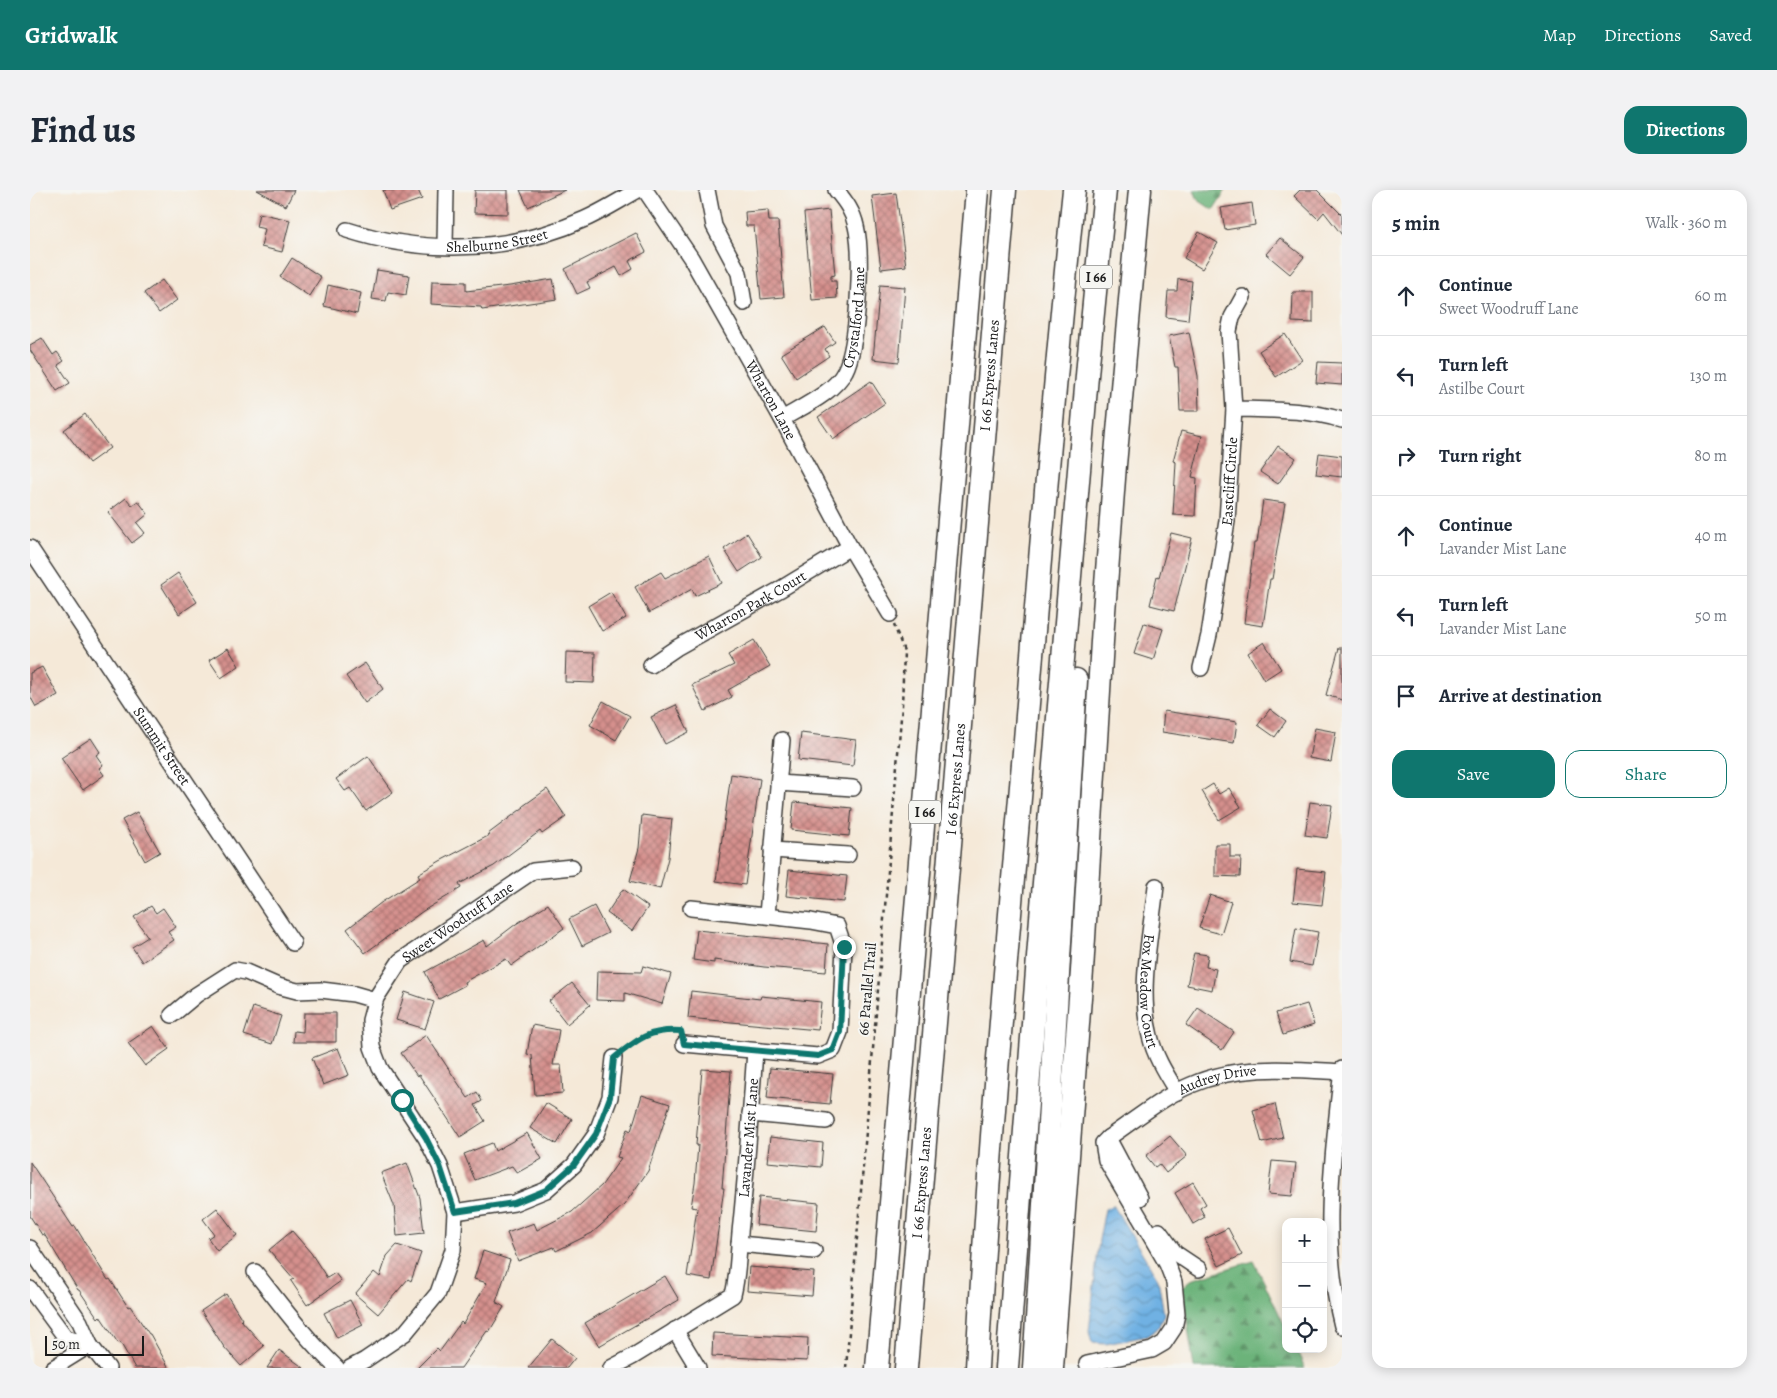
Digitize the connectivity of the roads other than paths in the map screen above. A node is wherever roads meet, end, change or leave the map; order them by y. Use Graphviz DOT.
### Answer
graph roads {
  1 [pos="446,190"];
  2 [pos="638,190"];
  3 [pos="645,190"];
  4 [pos="707,190"];
  5 [pos="836,190"];
  6 [pos="977,190"];
  7 [pos="1005,190"];
  8 [pos="1074,190"];
  9 [pos="1105,190"];
  10 [pos="1140,190"];
  11 [pos="347,230"];
  12 [pos="445,245"];
  13 [pos="1243,297"];
  14 [pos="744,303"];
  15 [pos="1088,364"];
  16 [pos="1234,409"];
  17 [pos="782,419"];
  18 [pos="1342,420"];
  19 [pos="850,547"];
  20 [pos="30,548"];
  21 [pos="890,614"];
  22 [pos="650,665"];
  23 [pos="1201,668"];
  24 [pos="782,740"];
  25 [pos="778,783"];
  26 [pos="853,788"];
  27 [pos="772,850"];
  28 [pos="848,855"];
  29 [pos="572,866"];
  30 [pos="1156,886"];
  31 [pos="692,908"];
  32 [pos="767,915"];
  33 [pos="293,943"];
  34 [pos="375,1000"];
  35 [pos="172,1014"];
  36 [pos="684,1044"];
  37 [pos="755,1051"];
  38 [pos="614,1058"];
  39 [pos="1342,1070"];
  40 [pos="1177,1092"];
  41 [pos="750,1114"];
  42 [pos="826,1121"];
  43 [pos="1108,1138"];
  44 [pos="455,1212"];
  45 [pos="739,1244"];
  46 [pos="30,1248"];
  47 [pos="814,1251"];
  48 [pos="1199,1269"];
  49 [pos="255,1272"];
  50 [pos="30,1289"];
  51 [pos="1342,1326"];
  52 [pos="674,1330"];
  53 [pos="90,1345"];
  54 [pos="1087,1364"];
  55 [pos="620,1366"];
  56 [pos="53,1368"];
  57 [pos="108,1368"];
  58 [pos="337,1368"];
  59 [pos="350,1368"];
  60 [pos="698,1368"];
  61 [pos="877,1368"];
  62 [pos="906,1368"];
  63 [pos="977,1368"];
  64 [pos="1007,1368"];
  65 [pos="1034,1368"];
  66 [pos="1052,1368"];
  1 -- 12 [label="street"];
  2 -- 12 [label="street, Shelburne Street"];
  3 -- 17 [label="street, Wharton Lane"];
  4 -- 14 [label="street"];
  5 -- 17 [label="street, Crystalford Lane"];
  6 -- 61 [label="highway, I 66"];
  7 -- 62 [label="highway, I 66 Express Lanes"];
  8 -- 63 [label="highway"];
  9 -- 15 [label="highway, I 66"];
  10 -- 66 [label="highway"];
  11 -- 12 [label="street, Shelburne Street"];
  13 -- 16 [label="street, Eastcliff Circle"];
  15 -- 64 [label="highway, I 66"];
  15 -- 65 [label="highway"];
  16 -- 18 [label="street"];
  16 -- 23 [label="street, Eastcliff Circle"];
  17 -- 19 [label="street, Wharton Lane"];
  19 -- 21 [label="street, Wharton Lane"];
  19 -- 22 [label="street, Wharton Park Court"];
  20 -- 33 [label="street, Summit Street"];
  24 -- 25 [label="street"];
  25 -- 26 [label="street"];
  25 -- 27 [label="street"];
  27 -- 28 [label="street"];
  27 -- 32 [label="street"];
  29 -- 34 [label="street, Sweet Woodruff Lane"];
  30 -- 40 [label="street, Fox Meadow Court"];
  31 -- 32 [label="street"];
  32 -- 37 [label="street"];
  34 -- 35 [label="street"];
  34 -- 44 [label="street, Sweet Woodruff Lane"];
  36 -- 37 [label="street"];
  37 -- 41 [label="street, Lavander Mist Lane"];
  38 -- 44 [label="street"];
  39 -- 40 [label="street, Audrey Drive"];
  39 -- 51 [label="street"];
  40 -- 43 [label="street, Audrey Drive"];
  41 -- 42 [label="street"];
  41 -- 45 [label="street, Lavander Mist Lane"];
  43 -- 48 [label="street"];
  43 -- 54 [label="street"];
  44 -- 59 [label="street, Sweet Woodruff Lane"];
  45 -- 47 [label="street"];
  45 -- 52 [label="street, Lavander Mist Lane"];
  46 -- 53 [label="street"];
  49 -- 58 [label="street"];
  50 -- 53 [label="street"];
  52 -- 55 [label="street, Lavander Mist Lane"];
  52 -- 60 [label="street"];
  53 -- 56 [label="street"];
  53 -- 57 [label="street"];
}
